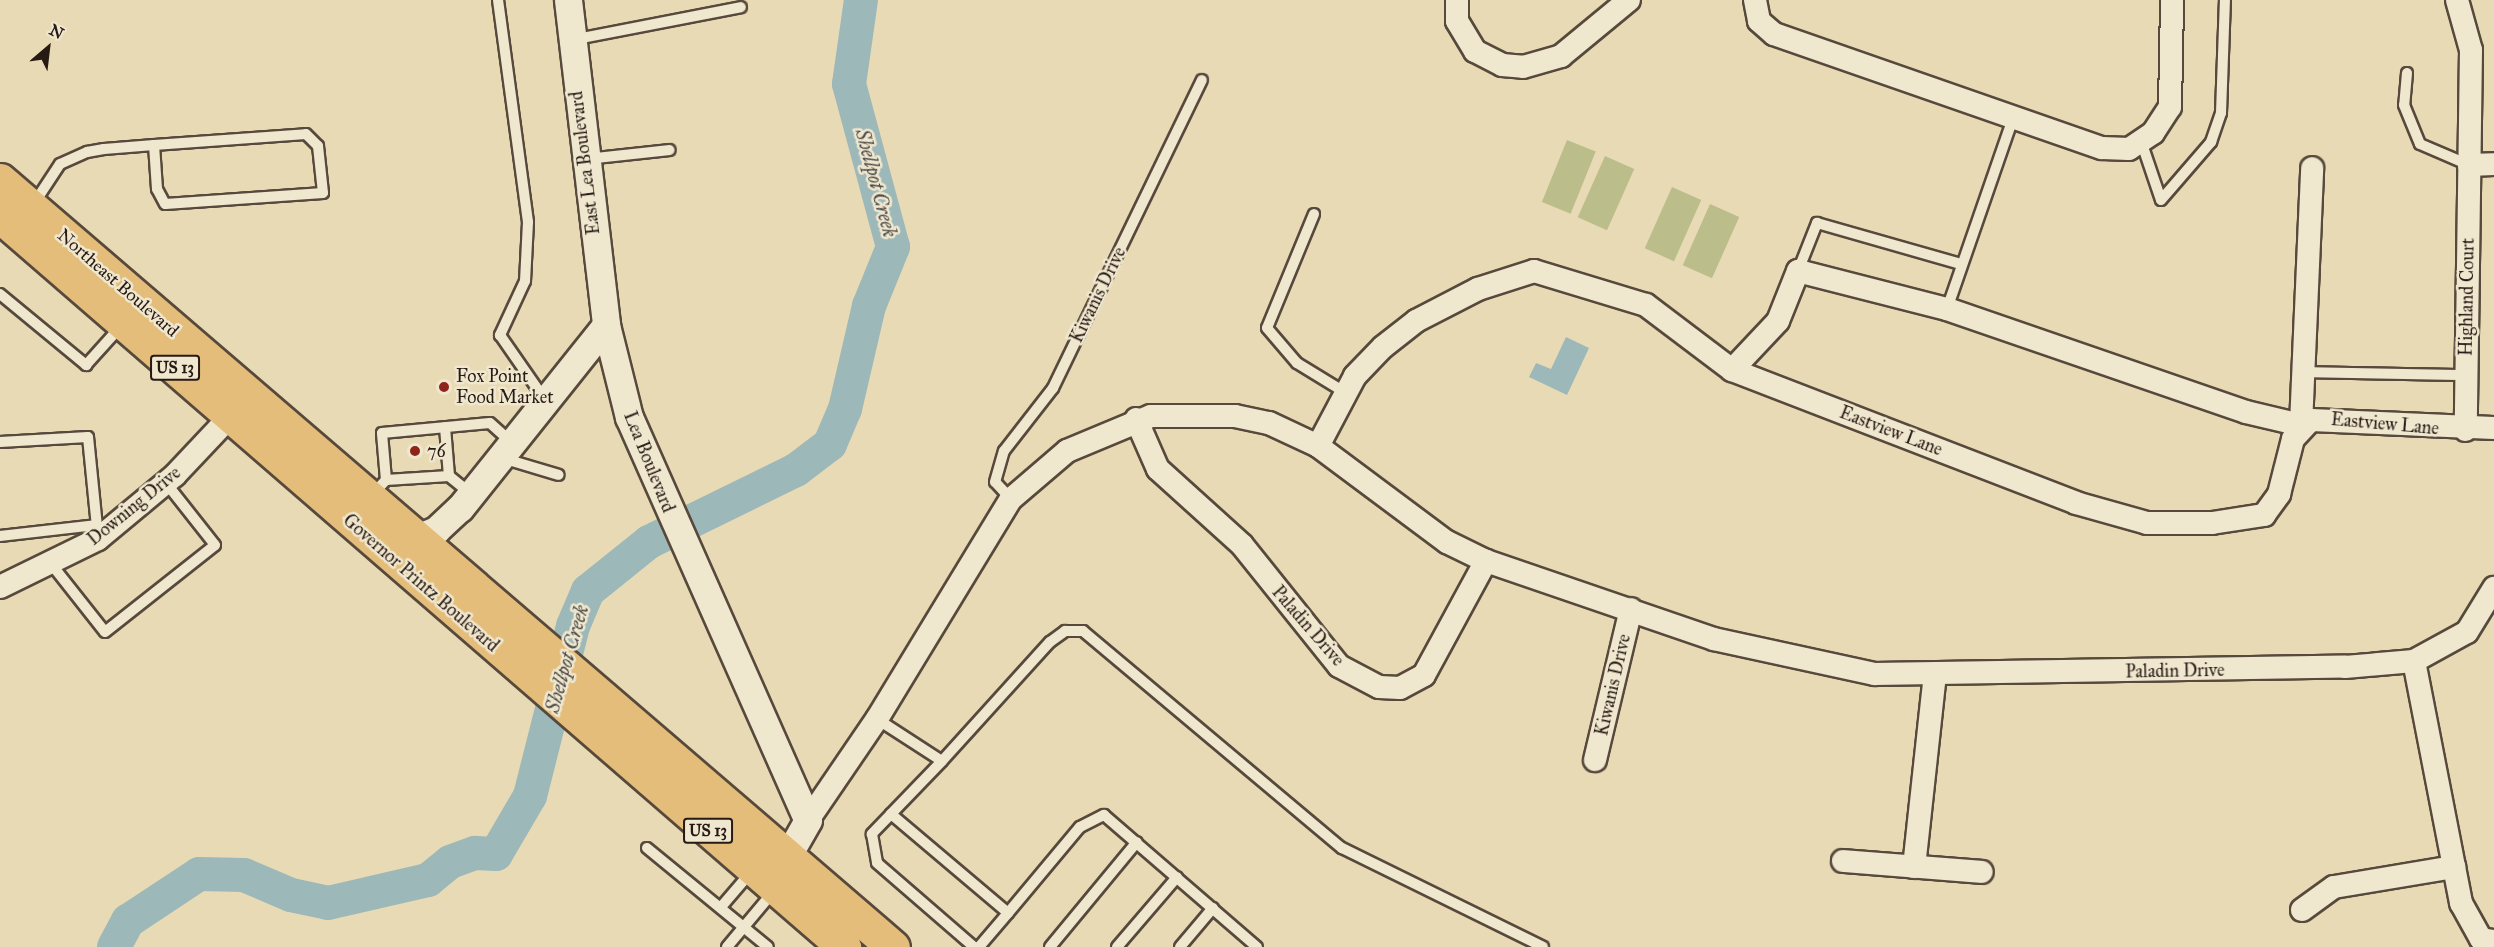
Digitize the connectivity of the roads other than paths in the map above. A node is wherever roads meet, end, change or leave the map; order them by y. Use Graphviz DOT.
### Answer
graph roads {
  1 [pos="498,0"];
  2 [pos="568,0"];
  3 [pos="1457,0"];
  4 [pos="1629,0"];
  5 [pos="1755,0"];
  6 [pos="2172,0"];
  7 [pos="2225,0"];
  8 [pos="2457,0"];
  9 [pos="741,6"];
  10 [pos="571,40"];
  11 [pos="2407,73"];
  12 [pos="1202,80"];
  13 [pos="2013,118"];
  14 [pos="2141,141"];
  15 [pos="154,145"];
  16 [pos="670,150"];
  17 [pos="584,159"];
  18 [pos="2494,164"];
  19 [pos="2469,165"];
  20 [pos="2312,168"];
  21 [pos="0,180"];
  22 [pos="1314,214"];
  23 [pos="16,218"];
  24 [pos="1961,264"];
  25 [pos="1798,271"];
  26 [pos="0,294"];
  27 [pos="1947,309"];
  28 [pos="123,323"];
  29 [pos="606,325"];
  30 [pos="1732,370"];
  31 [pos="2304,372"];
  32 [pos="2466,375"];
  33 [pos="1346,393"];
  34 [pos="547,402"];
  35 [pos="239,407"];
  36 [pos="1136,419"];
  37 [pos="2301,425"];
  38 [pos="445,427"];
  39 [pos="2494,428"];
  40 [pos="2466,430"];
  41 [pos="290,434"];
  42 [pos="0,442"];
  43 [pos="1318,446"];
  44 [pos="507,451"];
  45 [pos="449,476"];
  46 [pos="559,476"];
  47 [pos="166,483"];
  48 [pos="471,494"];
  49 [pos="1011,499"];
  50 [pos="368,501"];
  51 [pos="97,532"];
  52 [pos="0,536"];
  53 [pos="414,539"];
  54 [pos="1486,561"];
  55 [pos="52,566"];
  56 [pos="0,586"];
  57 [pos="2494,588"];
  58 [pos="1631,609"];
  59 [pos="2414,661"];
  60 [pos="543,669"];
  61 [pos="1935,675"];
  62 [pos="877,719"];
  63 [pos="942,760"];
  64 [pos="1594,760"];
  65 [pos="891,814"];
  66 [pos="808,819"];
  67 [pos="1137,842"];
  68 [pos="647,848"];
  69 [pos="1843,861"];
  70 [pos="1914,867"];
  71 [pos="2454,867"];
  72 [pos="1982,872"];
  73 [pos="776,873"];
  74 [pos="1177,877"];
  75 [pos="721,908"];
  76 [pos="1213,908"];
  77 [pos="2302,910"];
  78 [pos="1008,913"];
  79 [pos="743,925"];
  80 [pos="2494,941"];
  81 [pos="1252,945"];
  82 [pos="727,946"];
  83 [pos="768,947"];
  84 [pos="844,947"];
  85 [pos="893,947"];
  86 [pos="974,947"];
  87 [pos="979,947"];
  88 [pos="1050,947"];
  89 [pos="1117,947"];
  90 [pos="1180,947"];
  91 [pos="1543,947"];
  1 -- 34 [label="lane"];
  2 -- 10 [label="street, East Lea Boulevard"];
  3 -- 4 [label="street"];
  5 -- 13 [label="street"];
  6 -- 14 [label="street"];
  7 -- 14 [label="lane"];
  8 -- 19 [label="street, Highland Court"];
  9 -- 10 [label="lane"];
  10 -- 17 [label="street, East Lea Boulevard"];
  11 -- 19 [label="lane"];
  12 -- 49 [label="lane, Kiwanis Drive"];
  13 -- 14 [label="street"];
  13 -- 24 [label="lane"];
  15 -- 15 [label="lane"];
  15 -- 23 [label="lane"];
  16 -- 17 [label="lane"];
  17 -- 29 [label="street, East Lea Boulevard"];
  18 -- 19 [label="street"];
  19 -- 32 [label="street, Highland Court"];
  20 -- 31 [label="street"];
  21 -- 23 [label="main road, Northeast Boulevard / US 13"];
  22 -- 33 [label="lane"];
  23 -- 28 [label="main road, Governor Printz Boulevard / US 13"];
  23 -- 35 [label="main road, Northeast Boulevard / US 13"];
  24 -- 25 [label="lane"];
  24 -- 27 [label="lane"];
  25 -- 27 [label="street"];
  25 -- 30 [label="street"];
  26 -- 28 [label="lane"];
  27 -- 37 [label="street"];
  28 -- 35 [label="main road, Governor Printz Boulevard / US 13"];
  29 -- 34 [label="street"];
  29 -- 66 [label="street, Lea Boulevard"];
  30 -- 33 [label="street, Eastview Lane"];
  30 -- 37 [label="street, Eastview Lane"];
  31 -- 32 [label="lane"];
  31 -- 37 [label="street"];
  32 -- 40 [label="street, Highland Court"];
  33 -- 43 [label="street, Eastview Lane"];
  34 -- 44 [label="street"];
  35 -- 41 [label="main road, Northeast Boulevard / US 13"];
  35 -- 47 [label="street, Downing Drive"];
  35 -- 50 [label="main road, Governor Printz Boulevard / US 13"];
  36 -- 43 [label="street, Paladin Drive"];
  36 -- 49 [label="street, Paladin Drive"];
  36 -- 54 [label="street, Paladin Drive"];
  37 -- 40 [label="street, Eastview Lane"];
  38 -- 44 [label="lane"];
  38 -- 45 [label="lane"];
  38 -- 50 [label="lane"];
  39 -- 40 [label="street, Eastview Lane"];
  41 -- 50 [label="main road, Governor Printz Boulevard / US 13"];
  42 -- 51 [label="lane"];
  43 -- 54 [label="street, Paladin Drive"];
  44 -- 46 [label="lane"];
  44 -- 48 [label="street"];
  45 -- 48 [label="lane"];
  45 -- 50 [label="lane"];
  47 -- 51 [label="street, Downing Drive"];
  47 -- 55 [label="lane"];
  48 -- 53 [label="street"];
  49 -- 62 [label="street, Paladin Drive"];
  50 -- 53 [label="main road, Governor Printz Boulevard / US 13"];
  50 -- 60 [label="main road, Governor Printz Boulevard / US 13"];
  51 -- 52 [label="lane"];
  51 -- 55 [label="street, Downing Drive"];
  53 -- 60 [label="main road, Governor Printz Boulevard / US 13"];
  54 -- 58 [label="street, Paladin Drive"];
  55 -- 56 [label="street, Downing Drive"];
  57 -- 59 [label="street, Paladin Drive"];
  58 -- 61 [label="street, Paladin Drive"];
  58 -- 64 [label="street, Kiwanis Drive"];
  59 -- 61 [label="street, Paladin Drive"];
  59 -- 71 [label="street"];
  60 -- 73 [label="main road, Governor Printz Boulevard / US 13"];
  60 -- 73 [label="main road, Governor Printz Boulevard / US 13"];
  61 -- 70 [label="street"];
  62 -- 63 [label="lane"];
  62 -- 66 [label="street, Paladin Drive"];
  63 -- 65 [label="lane"];
  63 -- 91 [label="lane"];
  65 -- 78 [label="lane"];
  65 -- 86 [label="lane"];
  66 -- 73 [label="street"];
  67 -- 74 [label="lane"];
  67 -- 78 [label="lane"];
  67 -- 88 [label="lane"];
  68 -- 75 [label="lane"];
  69 -- 70 [label="street"];
  70 -- 72 [label="street"];
  71 -- 77 [label="street"];
  71 -- 80 [label="street"];
  73 -- 75 [label="lane"];
  73 -- 79 [label="lane"];
  73 -- 84 [label="main road, Governor Printz Boulevard / US 13"];
  73 -- 85 [label="main road, Governor Printz Boulevard / US 13"];
  74 -- 76 [label="lane"];
  74 -- 89 [label="lane"];
  75 -- 79 [label="lane"];
  76 -- 81 [label="lane"];
  76 -- 90 [label="lane"];
  78 -- 87 [label="lane"];
  79 -- 82 [label="lane"];
  79 -- 83 [label="lane"];
}
